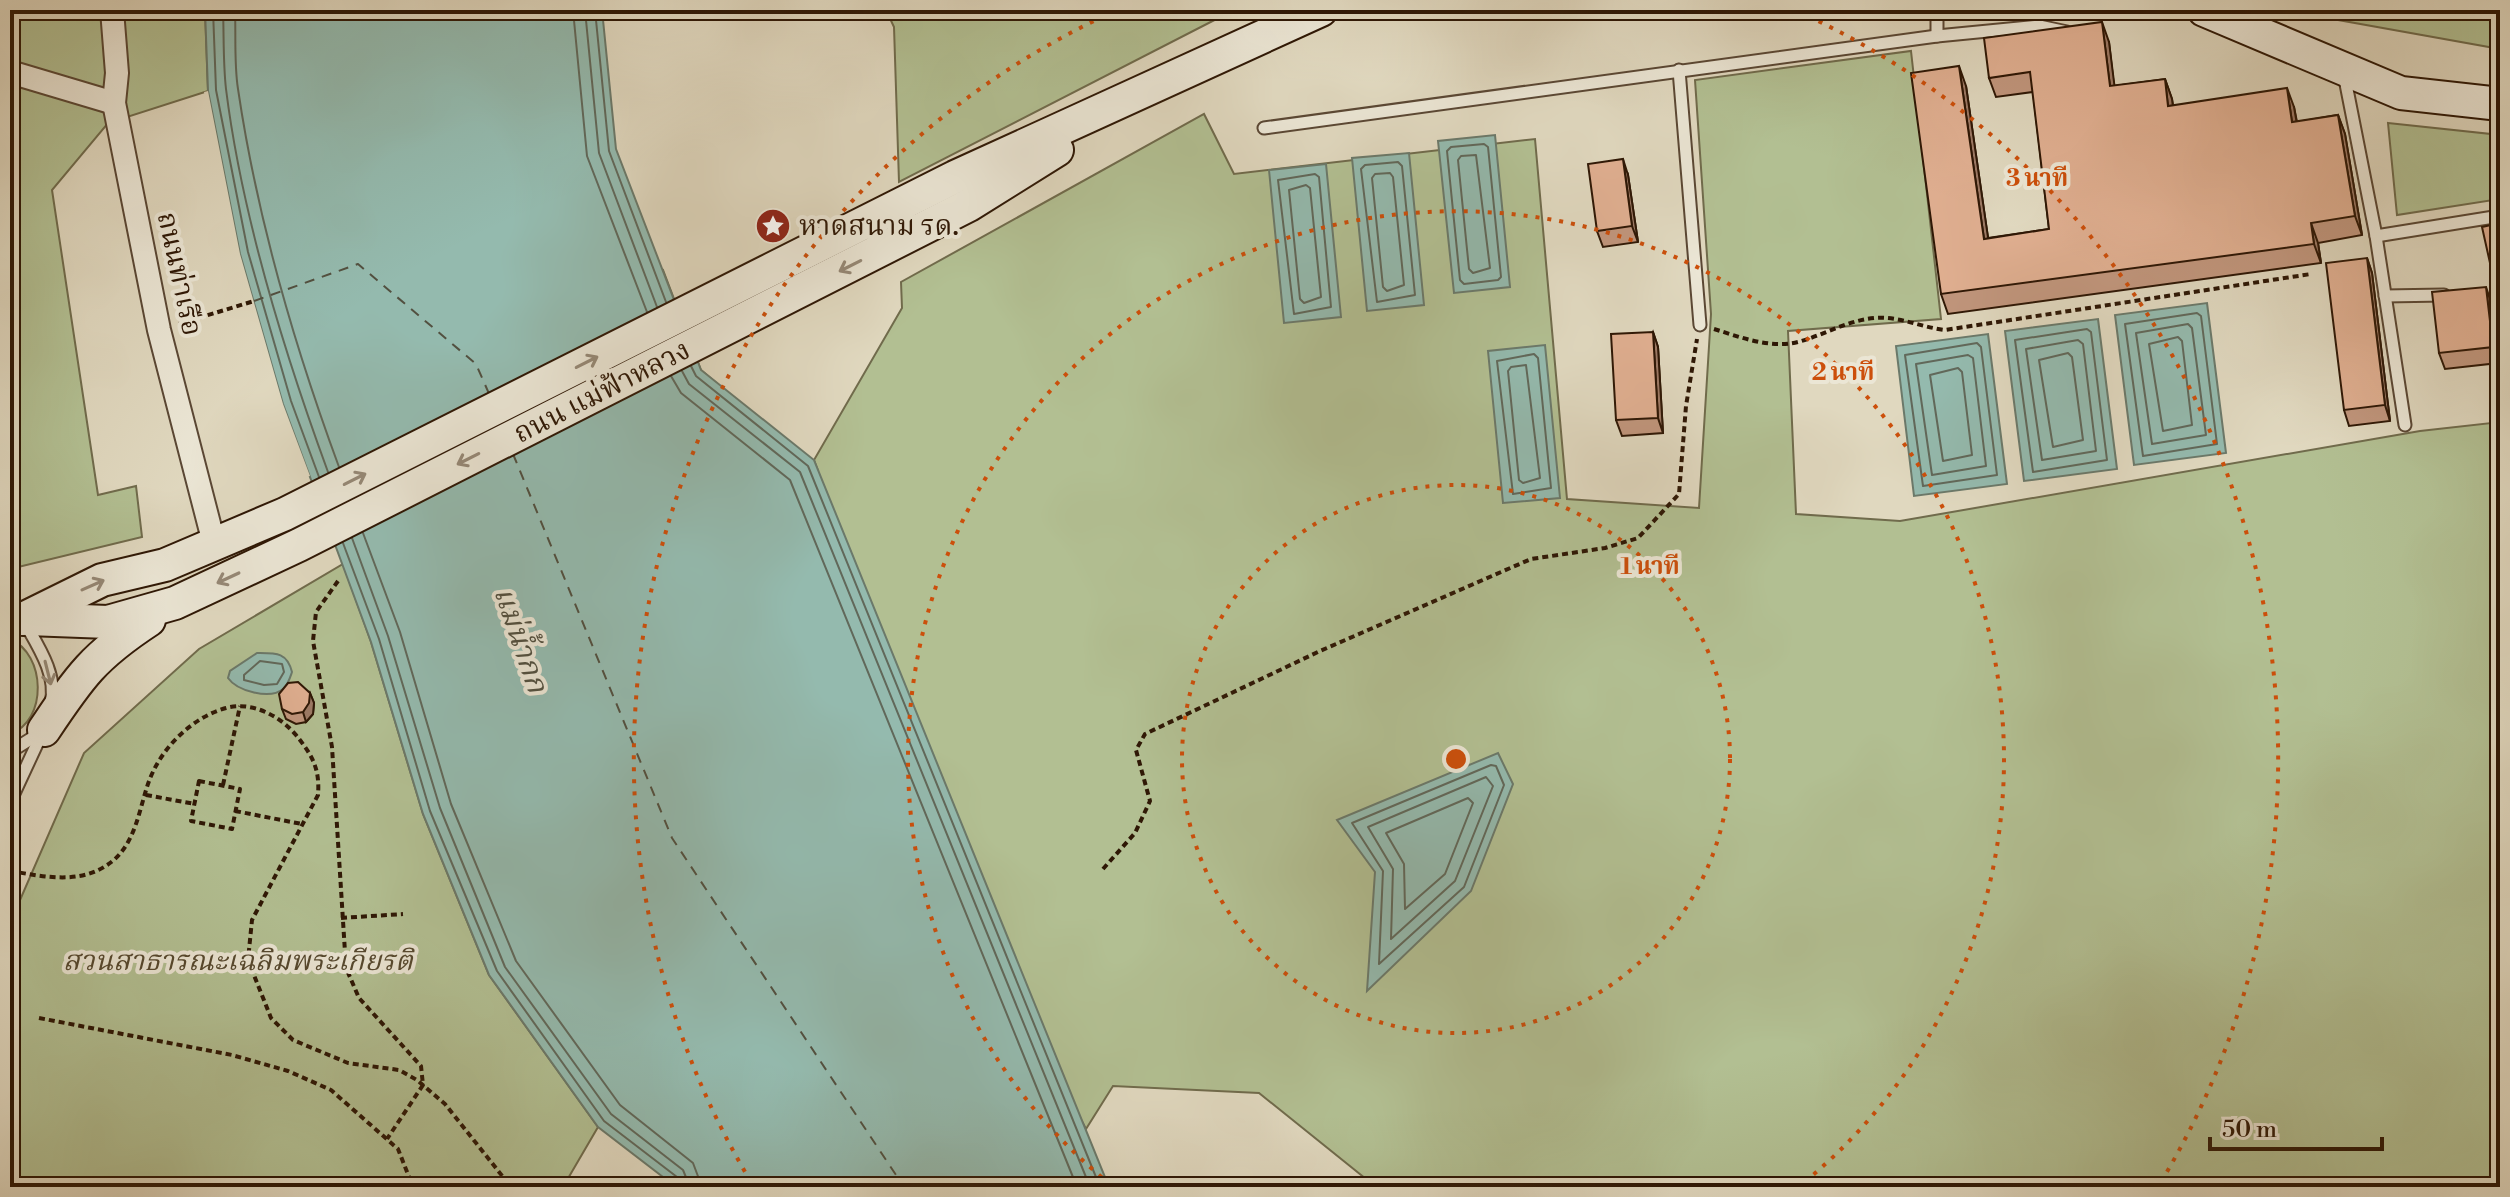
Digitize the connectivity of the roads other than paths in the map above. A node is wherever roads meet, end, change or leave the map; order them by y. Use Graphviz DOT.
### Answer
graph roads {
  1 [pos="112,10"];
  2 [pos="1321,10"];
  3 [pos="1937,10"];
  4 [pos="2204,10"];
  5 [pos="2081,34"];
  6 [pos="1937,36"];
  7 [pos="2344,69"];
  8 [pos="1679,70"];
  9 [pos="10,72"];
  10 [pos="114,103"];
  11 [pos="2500,104"];
  12 [pos="1264,128"];
  13 [pos="962,191"];
  14 [pos="2500,216"];
  15 [pos="2376,236"];
  16 [pos="2461,295"];
  17 [pos="2385,296"];
  18 [pos="1700,325"];
  19 [pos="2405,425"];
  20 [pos="215,547"];
  21 [pos="175,603"];
  22 [pos="16,618"];
  23 [pos="44,730"];
  24 [pos="10,752"];
  25 [pos="10,802"];
  1 -- 10 [label="street, ถนนท่าเรือ"];
  2 -- 13 [label="street, ถนน แม่ฟ้าหลวง"];
  3 -- 6 [label="lane"];
  4 -- 7 [label="street"];
  5 -- 6 [label="lane"];
  6 -- 8 [label="lane"];
  7 -- 11 [label="street"];
  7 -- 15 [label="lane"];
  8 -- 12 [label="lane"];
  8 -- 18 [label="lane"];
  9 -- 10 [label="street"];
  10 -- 20 [label="street, ถนนท่าเรือ"];
  20 -- 13 [label="street, ถนน แม่ฟ้าหลวง, one-way"];
  13 -- 21 [label="street, ถนน แม่ฟ้าหลวง, one-way"];
  14 -- 15 [label="lane"];
  15 -- 17 [label="lane"];
  16 -- 17 [label="lane"];
  17 -- 19 [label="lane"];
  22 -- 20 [label="street, ถนน แม่ฟ้าหลวง, one-way"];
  21 -- 22 [label="street, ถนน แม่ฟ้าหลวง"];
  21 -- 23 [label="street"];
  22 -- 23 [label="lane, one-way"];
  23 -- 24 [label="lane"];
  23 -- 25 [label="lane"];
}
